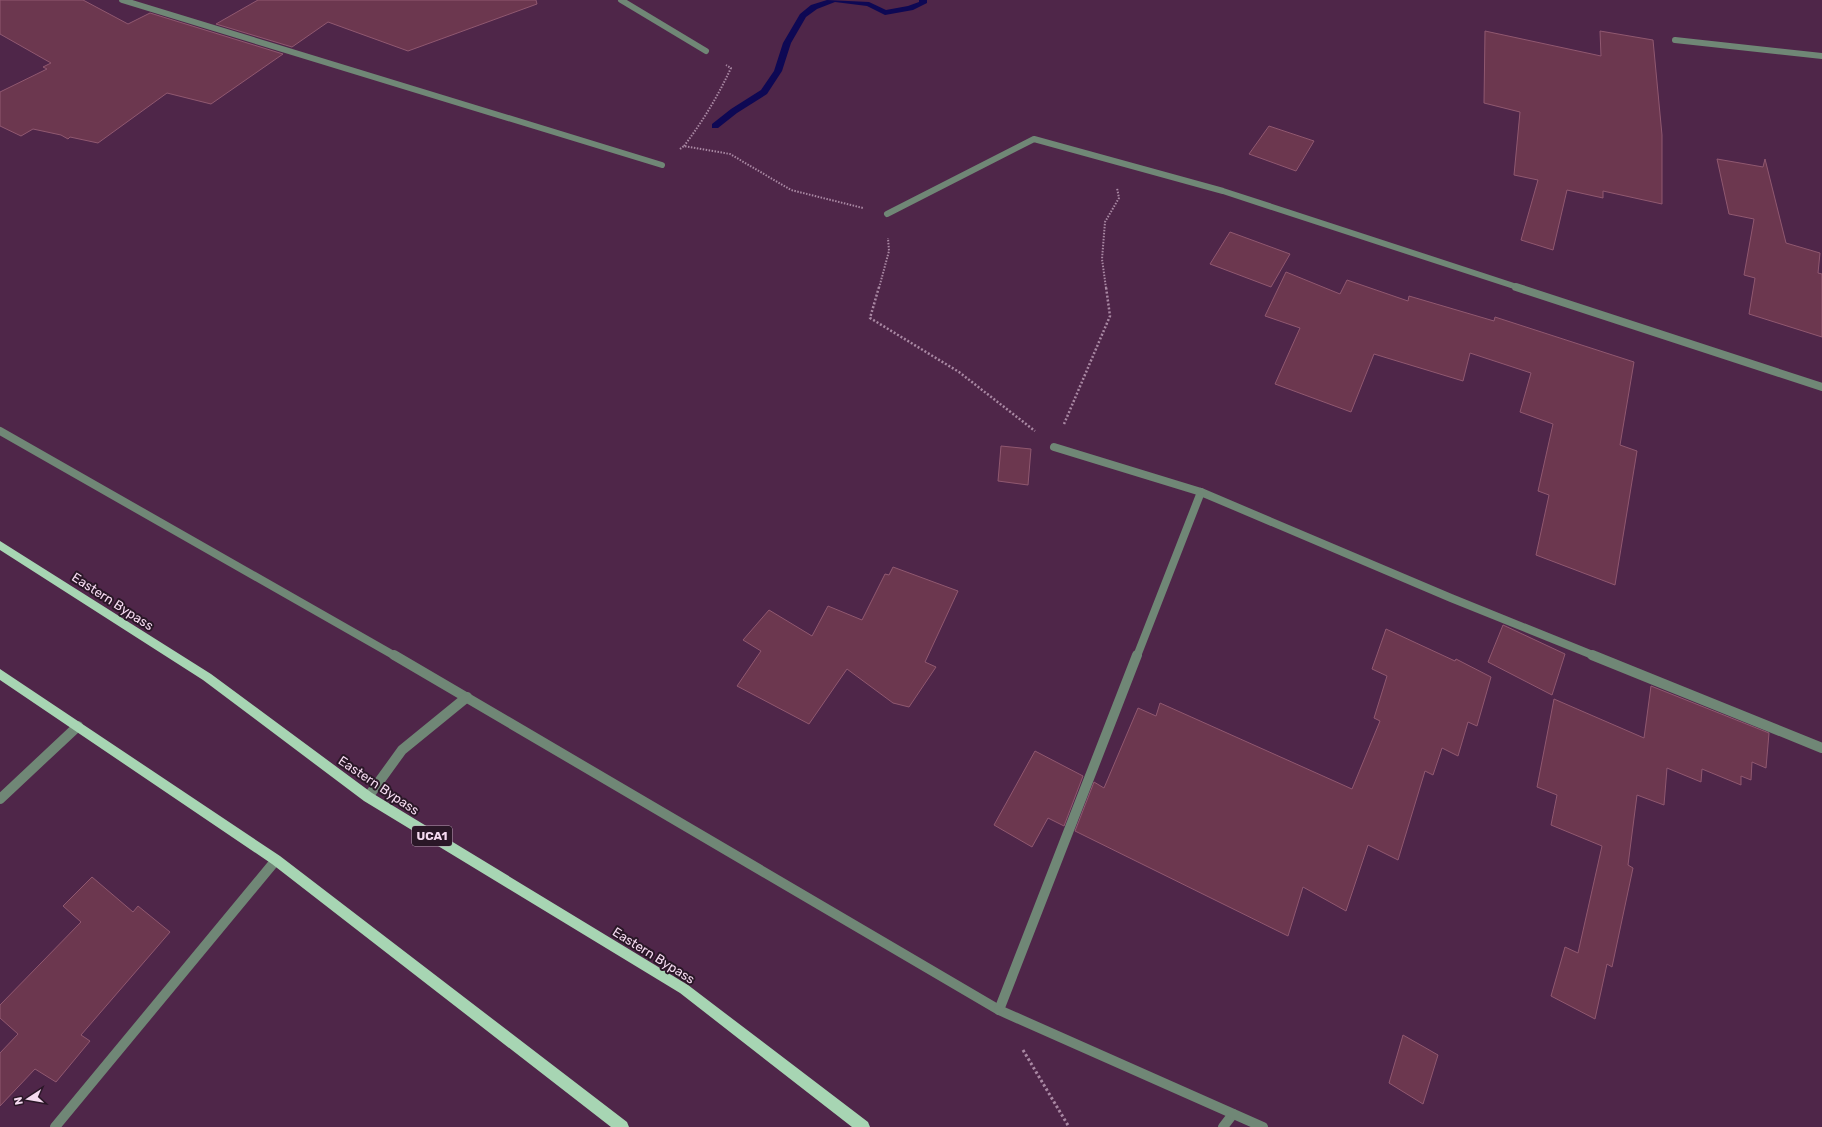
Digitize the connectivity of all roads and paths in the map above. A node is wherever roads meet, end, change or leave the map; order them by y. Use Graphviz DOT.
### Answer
graph roads {
  1 [pos="122,0"];
  2 [pos="620,0"];
  3 [pos="1675,40"];
  4 [pos="706,51"];
  5 [pos="1822,56"];
  6 [pos="684,146"];
  7 [pos="662,165"];
  8 [pos="1116,184"];
  9 [pos="887,214"];
  10 [pos="1822,388"];
  11 [pos="0,431"];
  12 [pos="1054,446"];
  13 [pos="1201,492"];
  14 [pos="0,545"];
  15 [pos="0,674"];
  16 [pos="467,696"];
  17 [pos="78,726"];
  18 [pos="1822,748"];
  19 [pos="368,797"];
  20 [pos="0,799"];
  21 [pos="276,860"];
  22 [pos="999,1010"];
  23 [pos="1022,1049"];
  24 [pos="1233,1114"];
  25 [pos="55,1127"];
  26 [pos="622,1127"];
  27 [pos="863,1127"];
  28 [pos="1069,1127"];
  29 [pos="1223,1127"];
  30 [pos="1263,1127"];
  1 -- 7 [label="street"];
  2 -- 4 [label="street"];
  3 -- 5 [label="street"];
  4 -- 6 [label="path"];
  6 -- 7 [label="path"];
  6 -- 9 [label="path"];
  8 -- 12 [label="path"];
  9 -- 10 [label="street"];
  9 -- 12 [label="path"];
  11 -- 16 [label="street"];
  12 -- 13 [label="street"];
  13 -- 18 [label="street"];
  13 -- 22 [label="street"];
  14 -- 19 [label="main road, Eastern Bypass / UCA1"];
  15 -- 17 [label="main road"];
  16 -- 19 [label="street"];
  16 -- 22 [label="street"];
  17 -- 20 [label="street"];
  17 -- 21 [label="main road"];
  19 -- 27 [label="main road, Eastern Bypass / UCA1"];
  21 -- 25 [label="street"];
  21 -- 26 [label="main road"];
  22 -- 24 [label="street"];
  23 -- 28 [label="path"];
  24 -- 29 [label="street"];
  24 -- 30 [label="street"];
}
